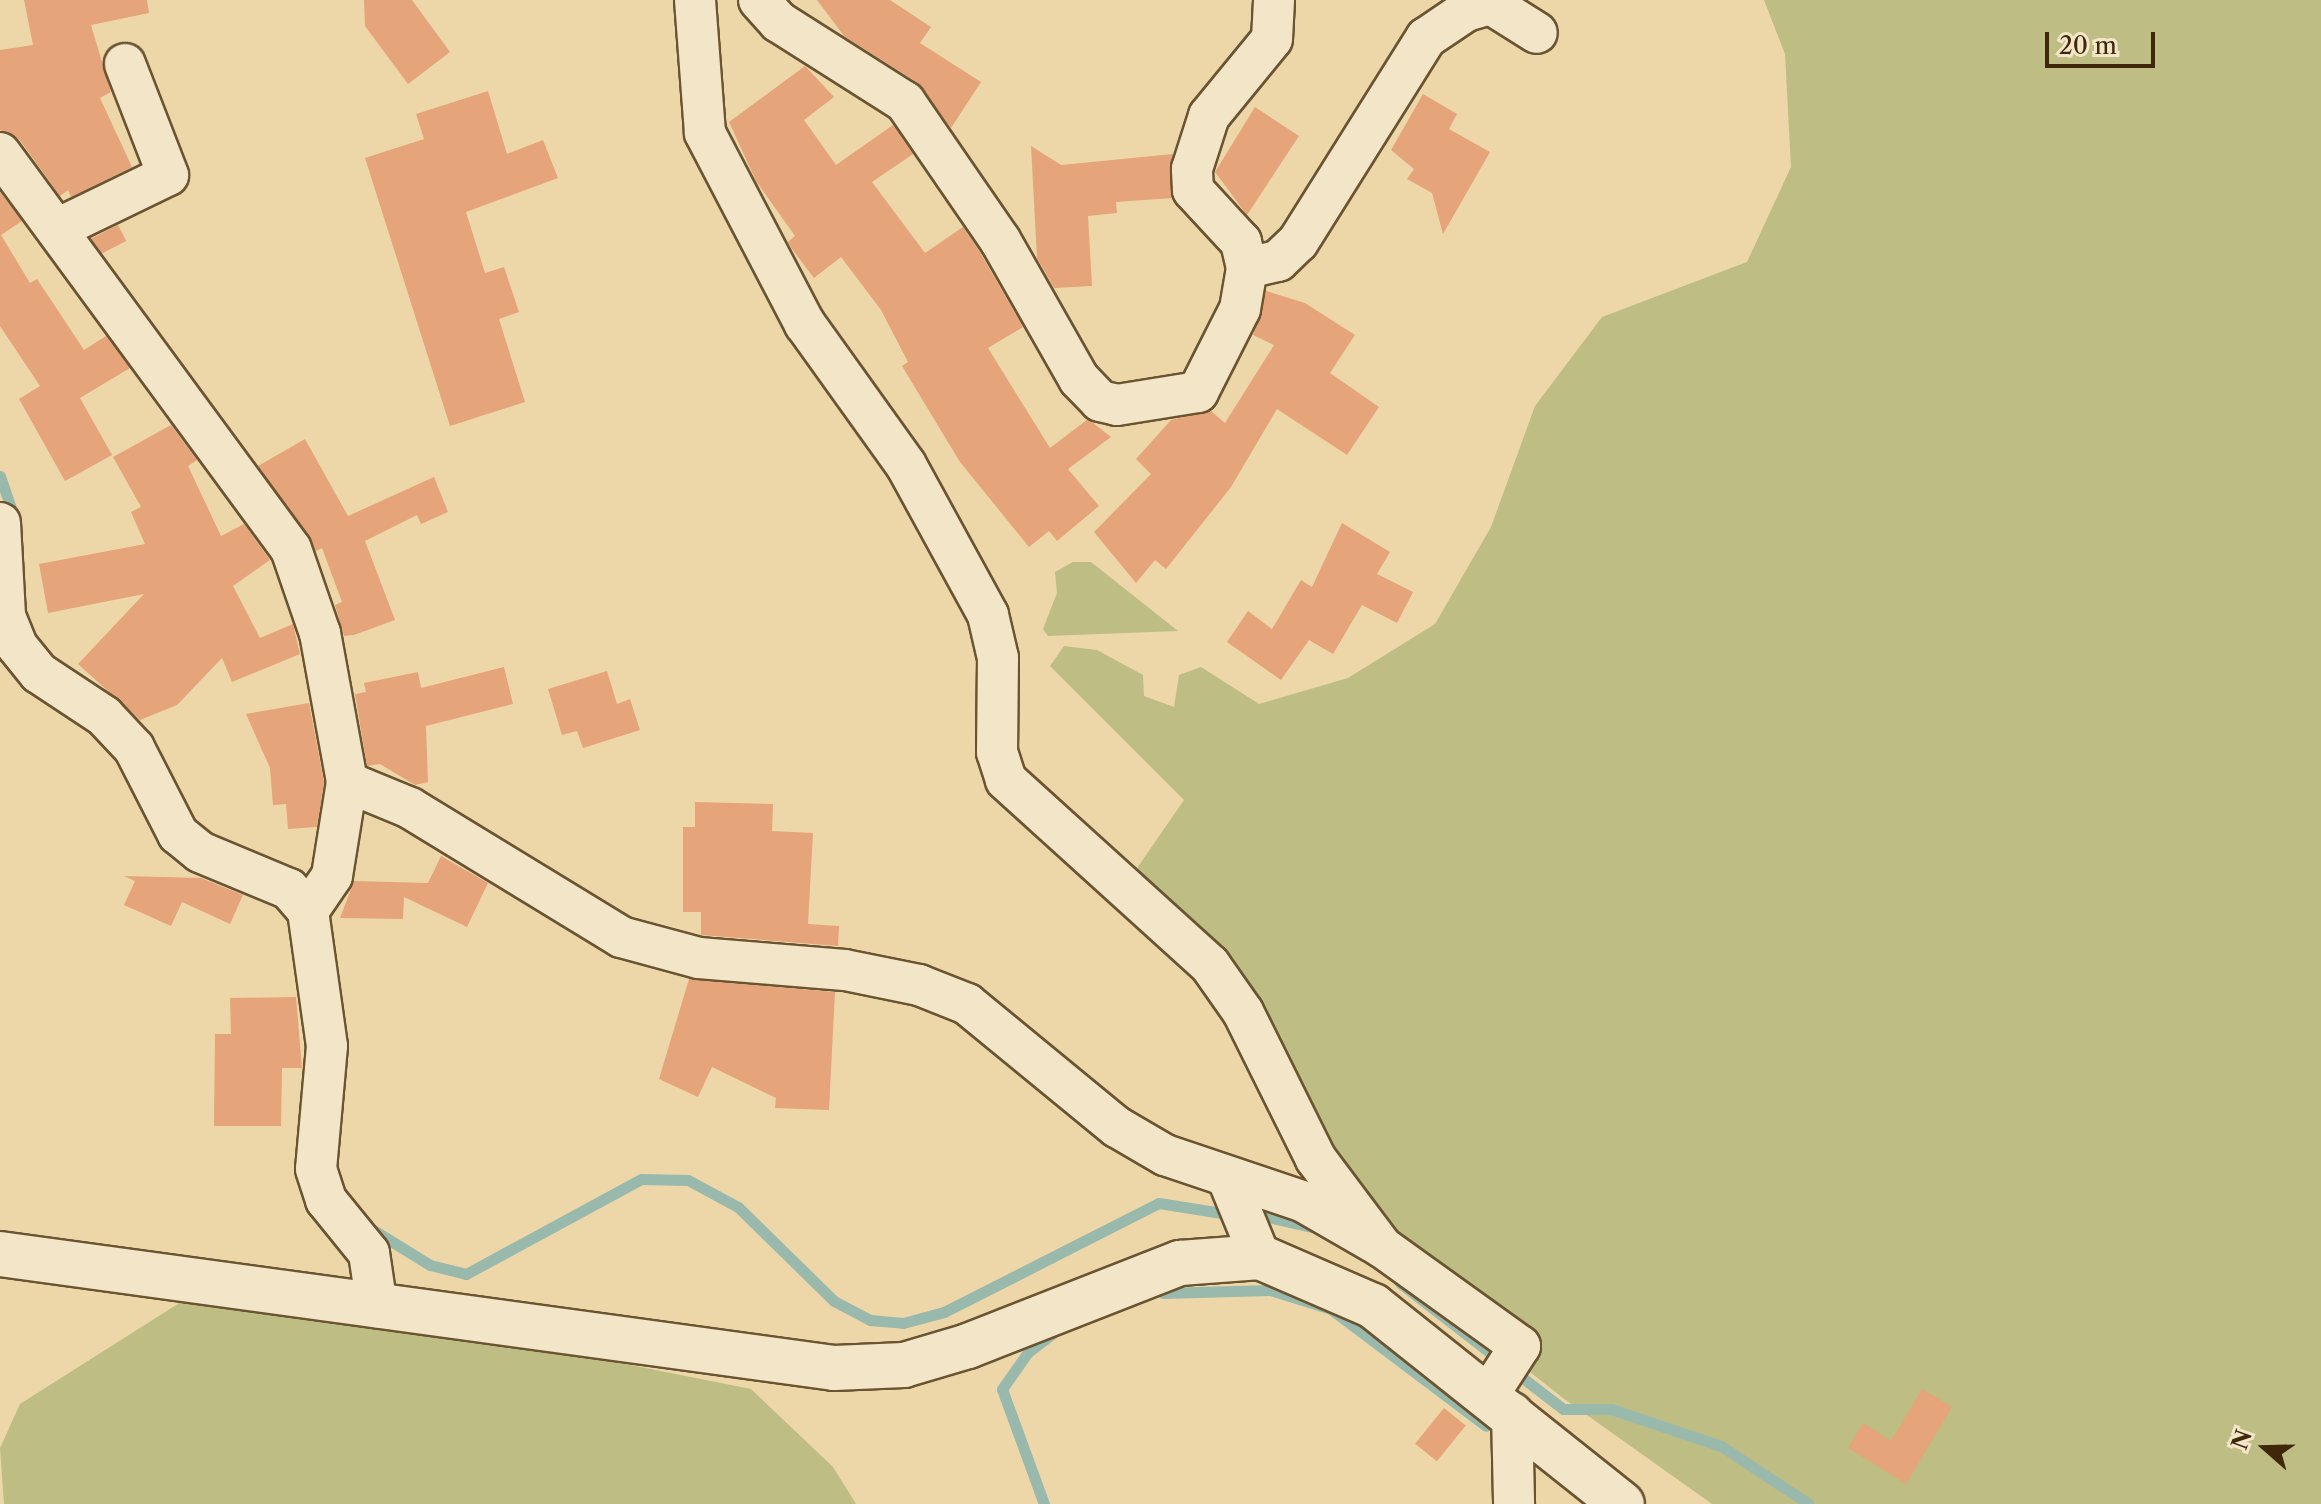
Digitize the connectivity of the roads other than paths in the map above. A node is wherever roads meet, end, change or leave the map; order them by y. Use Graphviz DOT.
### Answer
graph roads {
  1 [pos="695,0"];
  2 [pos="759,0"];
  3 [pos="1274,0"];
  4 [pos="1537,33"];
  5 [pos="125,64"];
  6 [pos="0,153"];
  7 [pos="59,228"];
  8 [pos="1247,268"];
  9 [pos="0,523"];
  10 [pos="347,782"];
  11 [pos="314,903"];
  12 [pos="1244,1216"];
  13 [pos="1382,1247"];
  14 [pos="0,1254"];
  15 [pos="377,1307"];
  16 [pos="1504,1384"];
  17 [pos="1514,1504"];
  18 [pos="1622,1504"];
  1 -- 13 [label="street"];
  2 -- 8 [label="street"];
  3 -- 8 [label="street"];
  4 -- 8 [label="street"];
  5 -- 7 [label="street"];
  6 -- 7 [label="street"];
  7 -- 10 [label="street"];
  9 -- 11 [label="street"];
  10 -- 11 [label="street"];
  10 -- 12 [label="street"];
  11 -- 15 [label="street"];
  12 -- 13 [label="street"];
  12 -- 15 [label="street"];
  12 -- 16 [label="street"];
  13 -- 16 [label="street"];
  14 -- 15 [label="street"];
  16 -- 17 [label="street"];
  16 -- 18 [label="street"];
}
